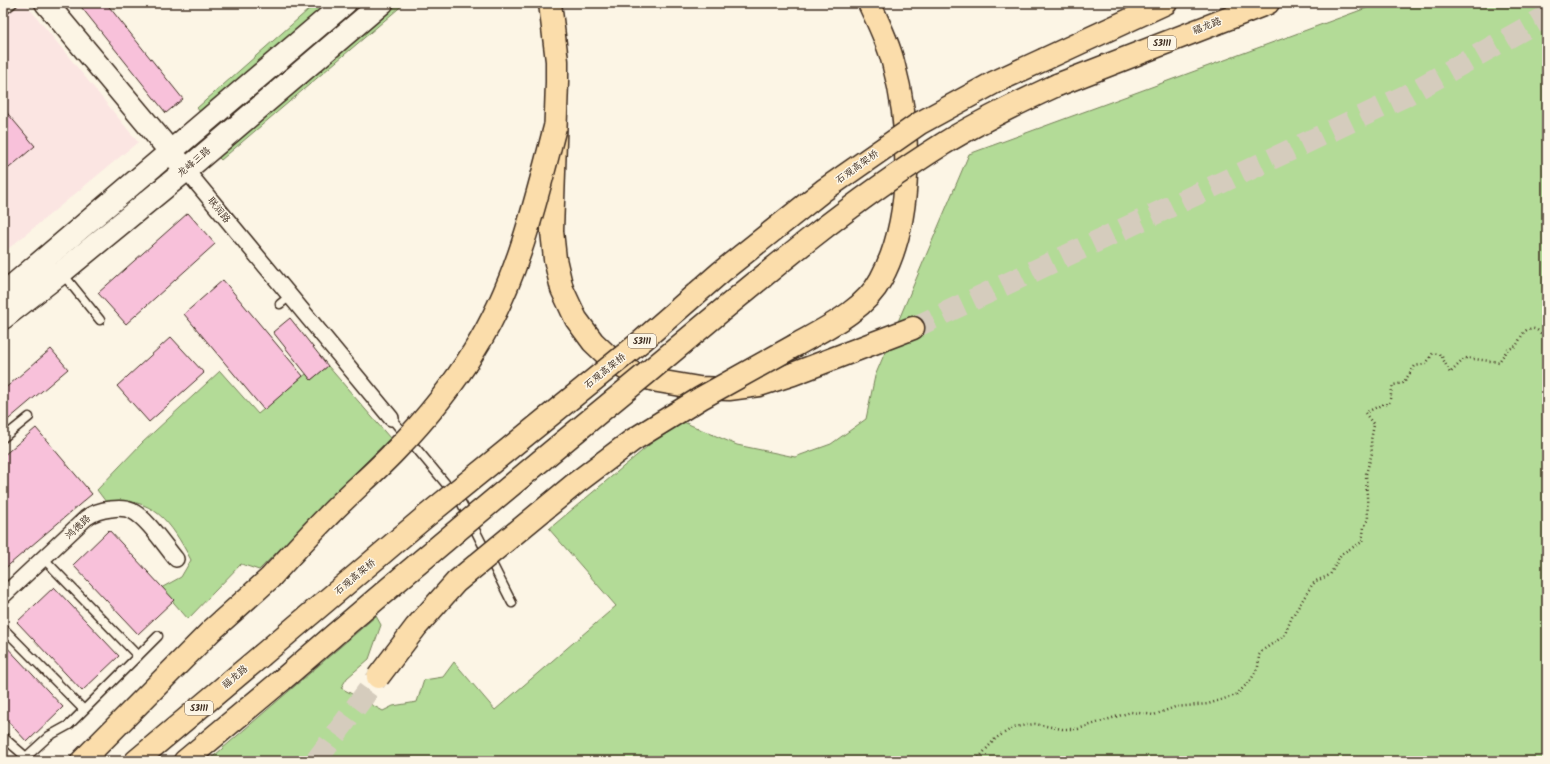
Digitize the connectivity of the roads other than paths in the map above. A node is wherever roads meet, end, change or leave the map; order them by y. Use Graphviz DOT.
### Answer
graph roads {
  1 [pos="12,3"];
  2 [pos="46,3"];
  3 [pos="345,3"];
  4 [pos="382,3"];
  5 [pos="550,3"];
  6 [pos="869,3"];
  7 [pos="1166,3"];
  8 [pos="1268,3"];
  9 [pos="3,11"];
  10 [pos="555,127"];
  11 [pos="171,151"];
  12 [pos="186,170"];
  13 [pos="62,272"];
  14 [pos="3,294"];
  15 [pos="3,318"];
  16 [pos="100,320"];
  17 [pos="913,328"];
  18 [pos="30,417"];
  19 [pos="391,418"];
  20 [pos="3,438"];
  21 [pos="44,559"];
  22 [pos="176,559"];
  23 [pos="3,596"];
  24 [pos="512,604"];
  25 [pos="3,628"];
  26 [pos="158,636"];
  27 [pos="138,656"];
  28 [pos="261,656"];
  29 [pos="378,677"];
  30 [pos="83,709"];
  31 [pos="3,737"];
  32 [pos="82,761"];
  33 [pos="136,761"];
  34 [pos="185,761"];
  1 -- 9 [label="lane"];
  2 -- 11 [label="main road, 联润路"];
  3 -- 11 [label="main road"];
  4 -- 12 [label="main road, 龙峰三路"];
  5 -- 10 [label="highway"];
  6 -- 29 [label="highway, bridge"];
  7 -- 28 [label="highway, 石观高架桥 / S3111, bridge"];
  8 -- 34 [label="highway, 福龙路 / S3111, bridge"];
  10 -- 17 [label="highway, bridge"];
  10 -- 32 [label="highway, bridge"];
  11 -- 12 [label="main road, 联润路"];
  11 -- 14 [label="main road"];
  12 -- 13 [label="main road, 龙峰三路"];
  12 -- 19 [label="street, 联润路"];
  13 -- 15 [label="main road, 龙峰三路"];
  13 -- 16 [label="lane"];
  18 -- 20 [label="lane"];
  19 -- 24 [label="lane"];
  21 -- 22 [label="street, 鸿德路"];
  21 -- 23 [label="street, 鸿德路"];
  21 -- 27 [label="lane"];
  25 -- 30 [label="lane"];
  26 -- 27 [label="lane"];
  27 -- 30 [label="lane"];
  28 -- 33 [label="highway, 福龙路 / S3111"];
  30 -- 31 [label="lane"];
}
